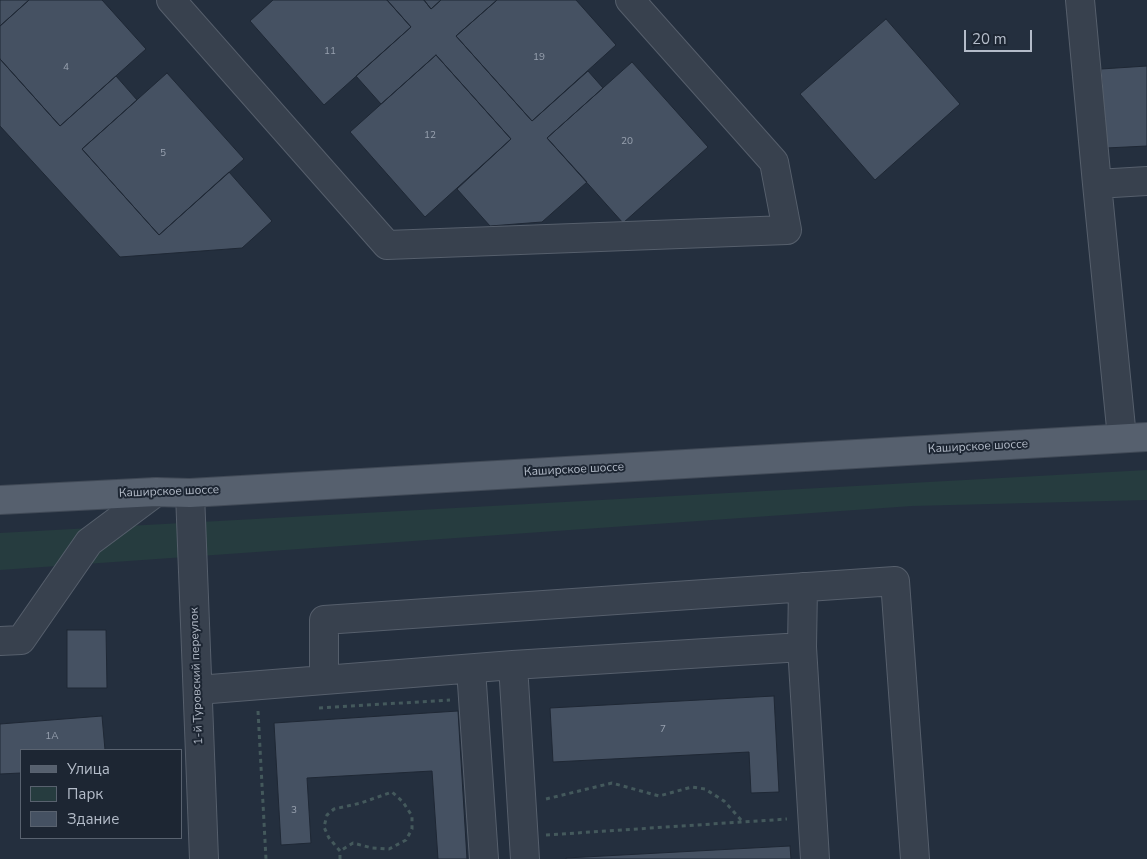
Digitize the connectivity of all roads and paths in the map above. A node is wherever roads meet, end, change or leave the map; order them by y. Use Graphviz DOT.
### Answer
graph roads {
  1 [pos="171,0"];
  2 [pos="630,0"];
  3 [pos="1080,0"];
  4 [pos="1147,181"];
  5 [pos="1097,184"];
  6 [pos="1134,438"];
  7 [pos="156,492"];
  8 [pos="190,493"];
  9 [pos="0,500"];
  10 [pos="803,587"];
  11 [pos="0,641"];
  12 [pos="802,647"];
  13 [pos="513,665"];
  14 [pos="471,669"];
  15 [pos="324,680"];
  16 [pos="198,690"];
  17 [pos="473,699"];
  18 [pos="316,708"];
  19 [pos="267,710"];
  20 [pos="522,800"];
  21 [pos="813,818"];
  22 [pos="743,822"];
  23 [pos="524,848"];
  24 [pos="340,851"];
  25 [pos="204,859"];
  26 [pos="266,859"];
  27 [pos="340,859"];
  28 [pos="484,859"];
  29 [pos="815,859"];
  30 [pos="915,859"];
  1 -- 2 [label="street"];
  3 -- 5 [label="street"];
  4 -- 5 [label="street"];
  5 -- 6 [label="street"];
  6 -- 8 [label="main road, Каширское шоссе"];
  7 -- 8 [label="main road, Каширское шоссе"];
  7 -- 9 [label="main road, Каширское шоссе"];
  7 -- 11 [label="street"];
  8 -- 16 [label="street, 1-й Туровский переулок"];
  10 -- 12 [label="street"];
  10 -- 15 [label="street"];
  10 -- 30 [label="street"];
  12 -- 13 [label="street"];
  12 -- 21 [label="street"];
  13 -- 14 [label="street"];
  13 -- 20 [label="street"];
  14 -- 15 [label="street"];
  14 -- 17 [label="street"];
  15 -- 16 [label="street"];
  16 -- 25 [label="street, 1-й Туровский переулок"];
  17 -- 18 [label="path"];
  17 -- 28 [label="street"];
  19 -- 26 [label="path"];
  20 -- 22 [label="path"];
  20 -- 23 [label="street"];
  21 -- 22 [label="path"];
  21 -- 29 [label="street"];
  22 -- 23 [label="path"];
  24 -- 24 [label="path"];
  24 -- 27 [label="path"];
}
